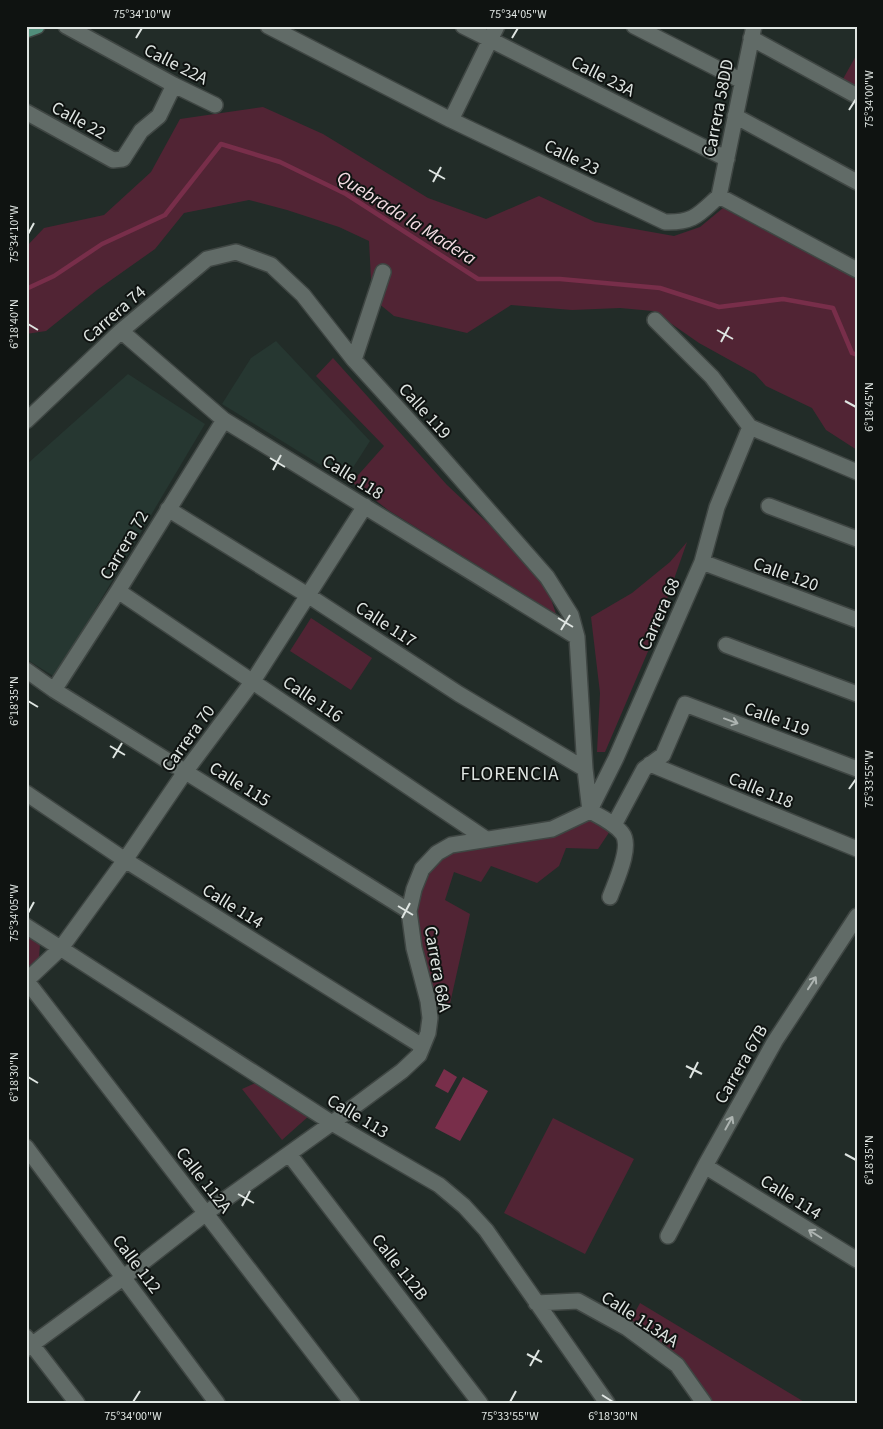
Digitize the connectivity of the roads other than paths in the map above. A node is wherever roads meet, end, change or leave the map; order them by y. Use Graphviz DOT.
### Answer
graph roads {
  1 [pos="37,26"];
  2 [pos="66,26"];
  3 [pos="268,26"];
  4 [pos="463,26"];
  5 [pos="497,26"];
  6 [pos="634,26"];
  7 [pos="26,30"];
  8 [pos="752,32"];
  9 [pos="490,40"];
  10 [pos="742,81"];
  11 [pos="174,85"];
  12 [pos="857,96"];
  13 [pos="215,105"];
  14 [pos="26,112"];
  15 [pos="735,116"];
  16 [pos="451,120"];
  17 [pos="726,159"];
  18 [pos="857,182"];
  19 [pos="719,196"];
  20 [pos="236,252"];
  21 [pos="857,270"];
  22 [pos="383,272"];
  23 [pos="656,320"];
  24 [pos="121,331"];
  25 [pos="354,360"];
  26 [pos="26,420"];
  27 [pos="224,420"];
  28 [pos="750,427"];
  29 [pos="857,472"];
  30 [pos="365,506"];
  31 [pos="769,506"];
  32 [pos="168,509"];
  33 [pos="857,539"];
  34 [pos="702,562"];
  35 [pos="118,591"];
  36 [pos="309,596"];
  37 [pos="857,620"];
  38 [pos="577,637"];
  39 [pos="726,645"];
  40 [pos="26,670"];
  41 [pos="253,681"];
  42 [pos="54,690"];
  43 [pos="857,694"];
  44 [pos="650,764"];
  45 [pos="585,769"];
  46 [pos="857,769"];
  47 [pos="185,772"];
  48 [pos="26,793"];
  49 [pos="590,811"];
  50 [pos="619,830"];
  51 [pos="486,839"];
  52 [pos="857,850"];
  53 [pos="125,860"];
  54 [pos="610,897"];
  55 [pos="410,911"];
  56 [pos="857,916"];
  57 [pos="26,926"];
  58 [pos="61,948"];
  59 [pos="26,980"];
  60 [pos="422,1046"];
  61 [pos="332,1123"];
  62 [pos="26,1147"];
  63 [pos="289,1154"];
  64 [pos="705,1166"];
  65 [pos="206,1213"];
  66 [pos="668,1236"];
  67 [pos="857,1260"];
  68 [pos="124,1278"];
  69 [pos="536,1303"];
  70 [pos="28,1343"];
  71 [pos="78,1403"];
  72 [pos="217,1403"];
  73 [pos="352,1403"];
  74 [pos="480,1403"];
  75 [pos="607,1403"];
  76 [pos="704,1403"];
  1 -- 7 [label="main road"];
  2 -- 11 [label="street, Calle 22A"];
  3 -- 16 [label="street, Calle 23"];
  4 -- 9 [label="street, Calle 23A"];
  5 -- 9 [label="street"];
  6 -- 10 [label="street"];
  8 -- 10 [label="street, Carrera 58DD"];
  8 -- 12 [label="street"];
  9 -- 16 [label="street"];
  9 -- 17 [label="street, Calle 23A"];
  10 -- 15 [label="street, Carrera 58DD"];
  11 -- 13 [label="street, Calle 22A"];
  11 -- 14 [label="street, Calle 22"];
  15 -- 17 [label="street, Carrera 58DD"];
  15 -- 18 [label="street"];
  16 -- 19 [label="street, Calle 23"];
  17 -- 19 [label="street, Carrera 58DD"];
  19 -- 21 [label="street"];
  20 -- 24 [label="street, Carrera 74"];
  20 -- 25 [label="street, Calle 119"];
  22 -- 25 [label="street"];
  23 -- 28 [label="street"];
  24 -- 26 [label="street, Carrera 74"];
  24 -- 27 [label="street, Calle 118"];
  25 -- 38 [label="street, Calle 119"];
  27 -- 30 [label="street, Calle 118"];
  27 -- 32 [label="street, Carrera 72"];
  28 -- 29 [label="street"];
  28 -- 34 [label="street, Carrera 68"];
  30 -- 36 [label="street, Carrera 70"];
  30 -- 38 [label="street, Calle 118"];
  31 -- 33 [label="street"];
  32 -- 35 [label="street, Carrera 72"];
  32 -- 36 [label="street, Calle 117"];
  34 -- 37 [label="street, Calle 120"];
  34 -- 49 [label="street, Carrera 68"];
  35 -- 41 [label="street, Calle 116"];
  35 -- 42 [label="street, Carrera 72"];
  36 -- 41 [label="street, Carrera 70"];
  36 -- 45 [label="street, Calle 117"];
  38 -- 45 [label="street"];
  39 -- 43 [label="street"];
  40 -- 42 [label="street, Calle 115"];
  41 -- 47 [label="street, Carrera 70"];
  41 -- 51 [label="street, Calle 116"];
  42 -- 47 [label="street, Calle 115"];
  44 -- 46 [label="street, Calle 119, one-way"];
  44 -- 50 [label="street"];
  44 -- 52 [label="street, Calle 118"];
  45 -- 49 [label="street"];
  47 -- 53 [label="street, Carrera 70"];
  47 -- 55 [label="street, Calle 115"];
  48 -- 53 [label="street, Calle 114"];
  49 -- 50 [label="street"];
  49 -- 51 [label="street, Carrera 68A"];
  50 -- 54 [label="street"];
  51 -- 55 [label="street, Carrera 68A"];
  53 -- 58 [label="street, Carrera 70"];
  53 -- 60 [label="street, Calle 114"];
  55 -- 60 [label="street, Carrera 68A"];
  64 -- 56 [label="street, Carrera 67B, one-way"];
  57 -- 58 [label="street, Calle 113"];
  58 -- 59 [label="street, Carrera 70"];
  58 -- 61 [label="street, Calle 113"];
  59 -- 65 [label="street, Calle 112A"];
  60 -- 61 [label="street, Carrera 68A"];
  61 -- 63 [label="street, Carrera 68A"];
  61 -- 69 [label="street, Calle 113"];
  62 -- 68 [label="street, Calle 112"];
  63 -- 65 [label="street, Carrera 68A"];
  63 -- 74 [label="street, Calle 112B"];
  64 -- 66 [label="street, Carrera 67B"];
  67 -- 64 [label="street, Calle 114, one-way"];
  65 -- 68 [label="street, Carrera 68A"];
  65 -- 73 [label="street, Calle 112A"];
  68 -- 70 [label="street, Carrera 68A"];
  68 -- 72 [label="street, Calle 112"];
  69 -- 75 [label="street, Calle 113"];
  69 -- 76 [label="street, Calle 113AA"];
  70 -- 71 [label="street"];
}
